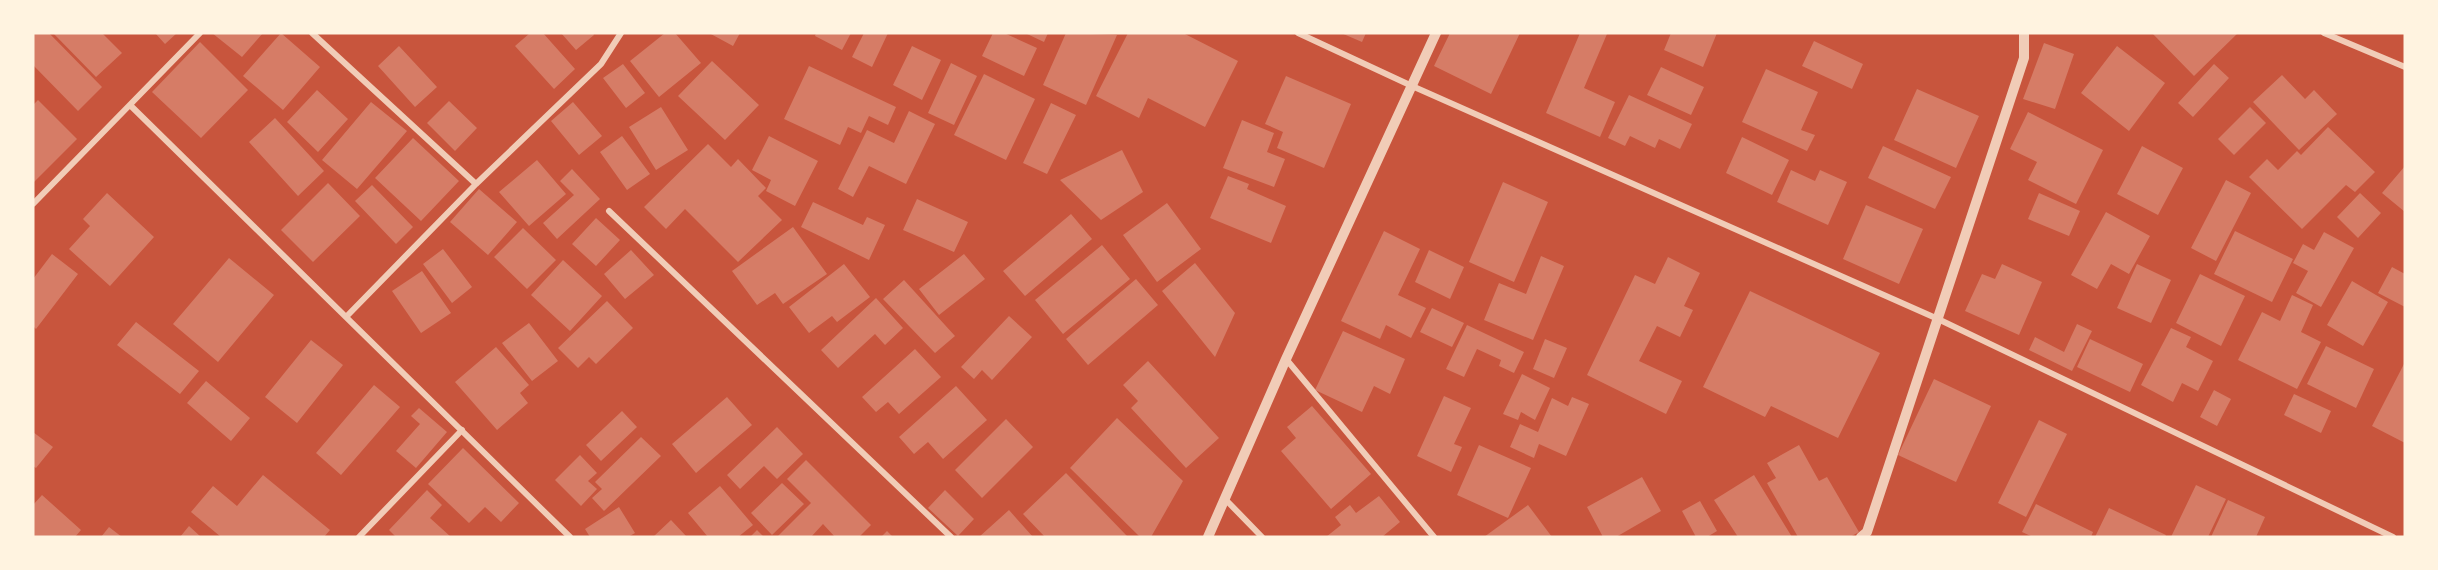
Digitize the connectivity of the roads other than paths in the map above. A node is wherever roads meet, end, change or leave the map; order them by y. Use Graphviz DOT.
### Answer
graph roads {
  1 [pos="200,33"];
  2 [pos="312,33"];
  3 [pos="621,33"];
  4 [pos="1298,33"];
  5 [pos="1436,33"];
  6 [pos="2024,33"];
  7 [pos="2324,33"];
  8 [pos="2405,67"];
  9 [pos="1412,86"];
  10 [pos="131,106"];
  11 [pos="476,184"];
  12 [pos="33,204"];
  13 [pos="609,212"];
  14 [pos="346,316"];
  15 [pos="1938,319"];
  16 [pos="1286,359"];
  17 [pos="462,430"];
  18 [pos="1226,500"];
  19 [pos="1866,535"];
  20 [pos="359,537"];
  21 [pos="570,537"];
  22 [pos="951,537"];
  23 [pos="1208,537"];
  24 [pos="1262,537"];
  25 [pos="1434,537"];
  26 [pos="2393,537"];
  1 -- 10 [label="street"];
  2 -- 11 [label="street"];
  3 -- 11 [label="street"];
  4 -- 9 [label="street"];
  5 -- 9 [label="street"];
  6 -- 15 [label="street"];
  7 -- 8 [label="street"];
  9 -- 15 [label="street"];
  9 -- 16 [label="street"];
  10 -- 12 [label="street"];
  10 -- 14 [label="street"];
  11 -- 14 [label="street"];
  13 -- 22 [label="street"];
  14 -- 17 [label="street"];
  15 -- 19 [label="street"];
  15 -- 26 [label="street"];
  16 -- 18 [label="street"];
  16 -- 25 [label="street"];
  17 -- 20 [label="street"];
  17 -- 21 [label="street"];
  18 -- 23 [label="street"];
  18 -- 24 [label="street"];
}
